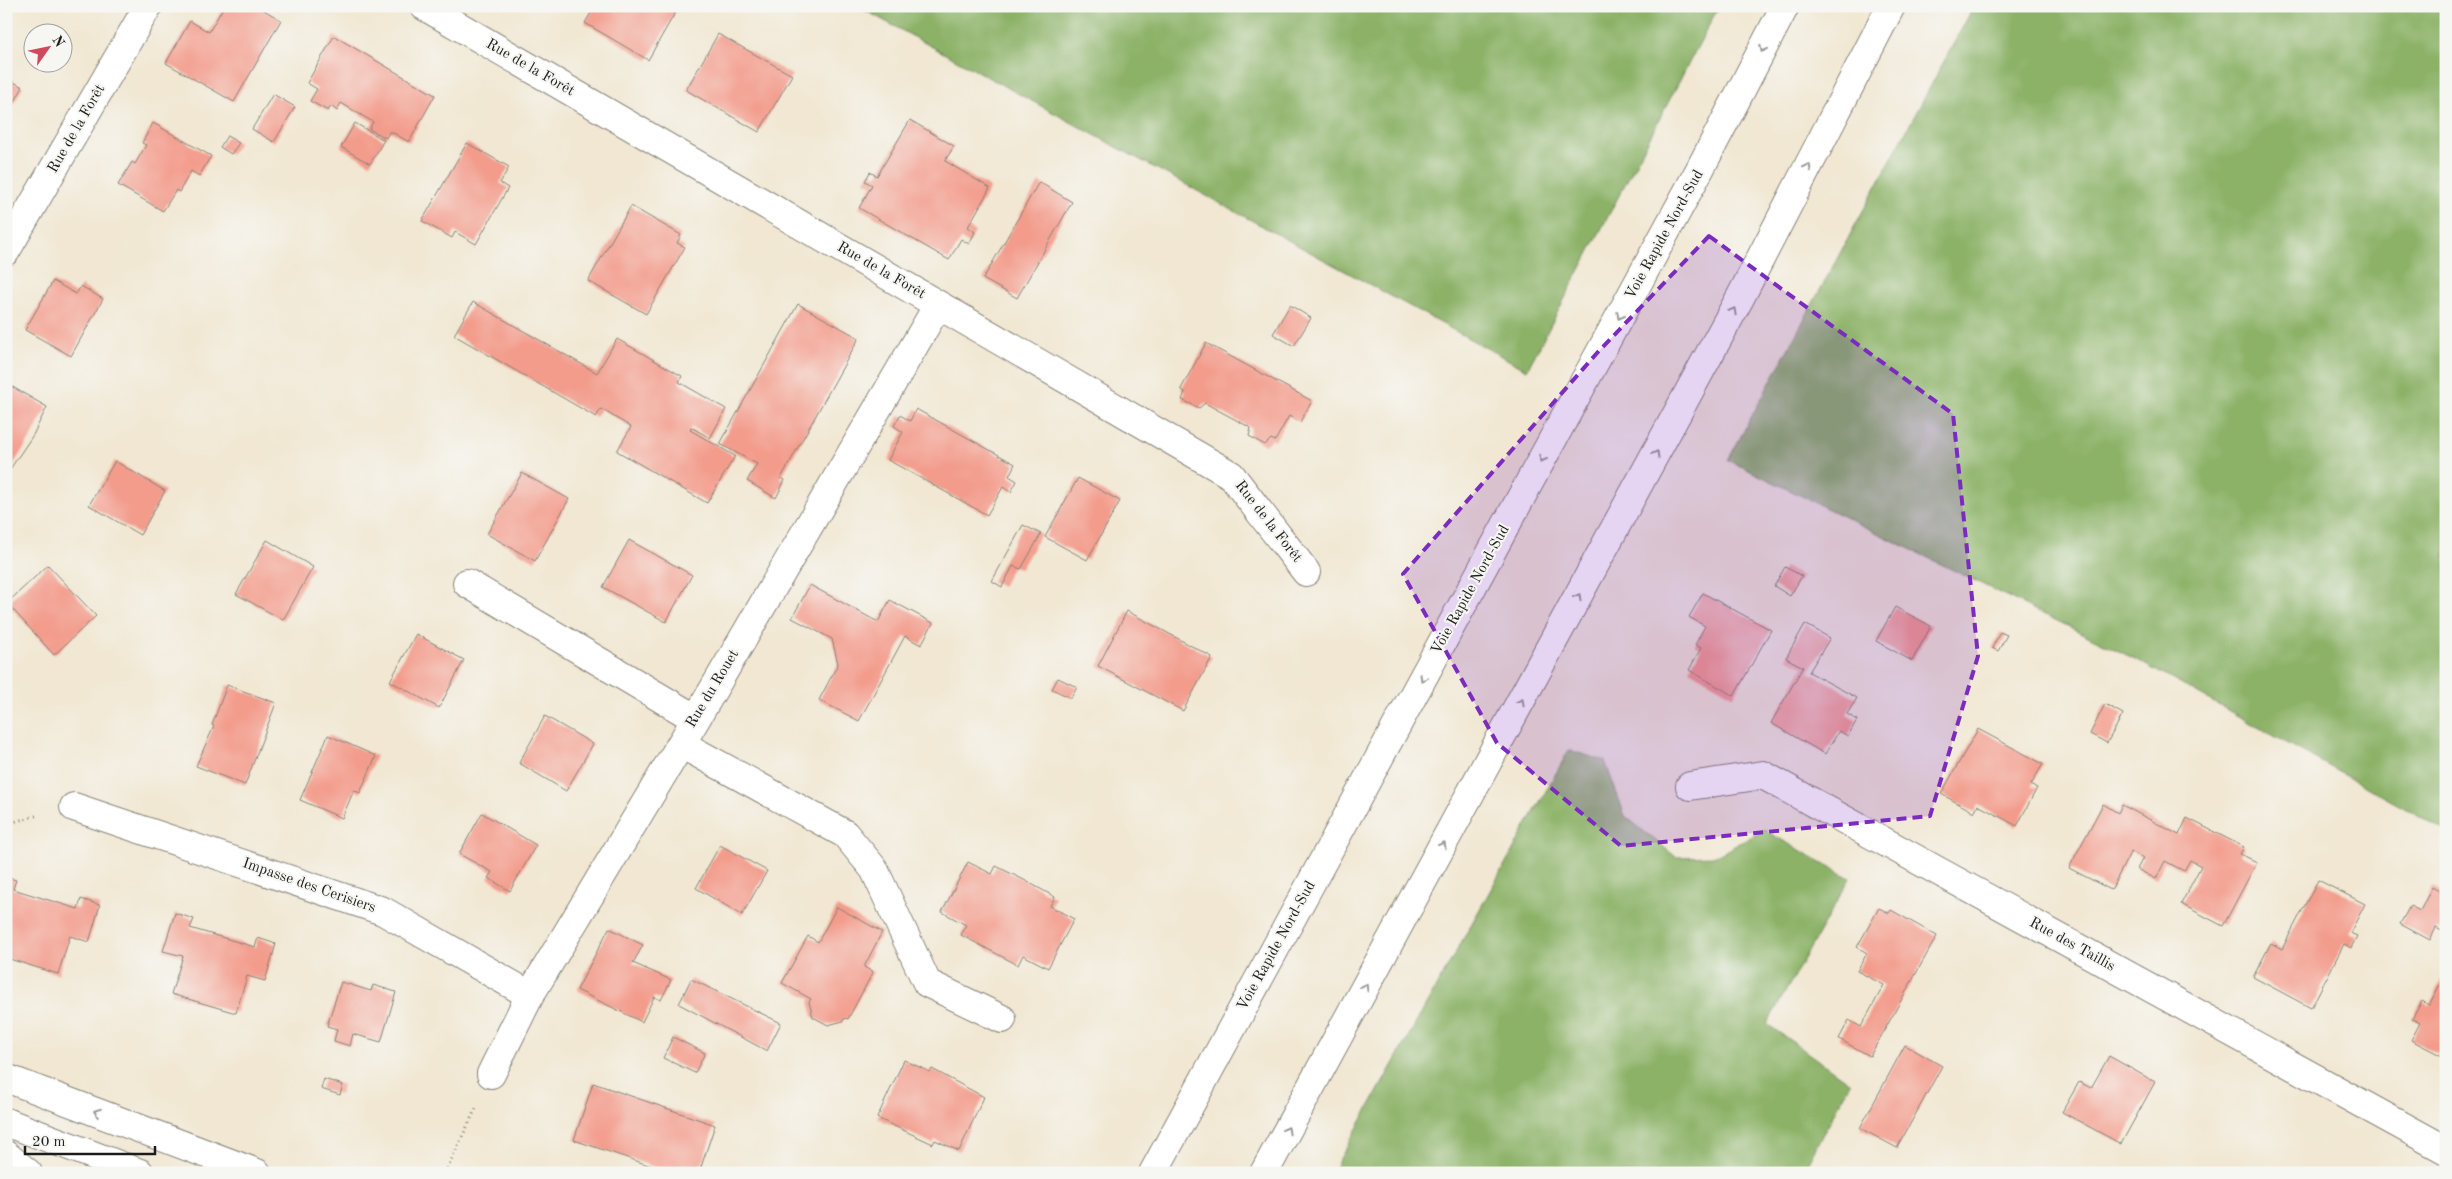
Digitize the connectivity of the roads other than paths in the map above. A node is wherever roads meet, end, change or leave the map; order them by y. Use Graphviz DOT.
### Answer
graph roads {
  1 [pos="148,6"];
  2 [pos="424,6"];
  3 [pos="1786,6"];
  4 [pos="1891,6"];
  5 [pos="6,251"];
  6 [pos="938,305"];
  7 [pos="1306,572"];
  8 [pos="466,583"];
  9 [pos="696,719"];
  10 [pos="681,744"];
  11 [pos="1690,786"];
  12 [pos="74,807"];
  13 [pos="530,995"];
  14 [pos="1002,1019"];
  15 [pos="491,1074"];
  16 [pos="6,1078"];
  17 [pos="6,1122"];
  18 [pos="2446,1150"];
  19 [pos="6,1155"];
  20 [pos="28,1173"];
  21 [pos="140,1173"];
  22 [pos="257,1173"];
  23 [pos="1153,1173"];
  24 [pos="1264,1173"];
  1 -- 5 [label="main road, Rue de la Forêt"];
  2 -- 6 [label="main road, Rue de la Forêt"];
  3 -- 23 [label="main road, Voie Rapide Nord-Sud, one-way"];
  24 -- 4 [label="main road, one-way"];
  6 -- 7 [label="main road, Rue de la Forêt"];
  6 -- 9 [label="main road, Rue du Rouet"];
  8 -- 9 [label="main road"];
  9 -- 10 [label="main road, Rue du Rouet"];
  10 -- 13 [label="main road, Rue du Rouet"];
  10 -- 14 [label="main road"];
  11 -- 18 [label="main road, Rue des Taillis"];
  12 -- 13 [label="main road, Impasse des Cerisiers"];
  13 -- 15 [label="main road, Rue du Rouet"];
  22 -- 16 [label="main road, one-way"];
  17 -- 21 [label="main road"];
  19 -- 20 [label="main road"];
}
